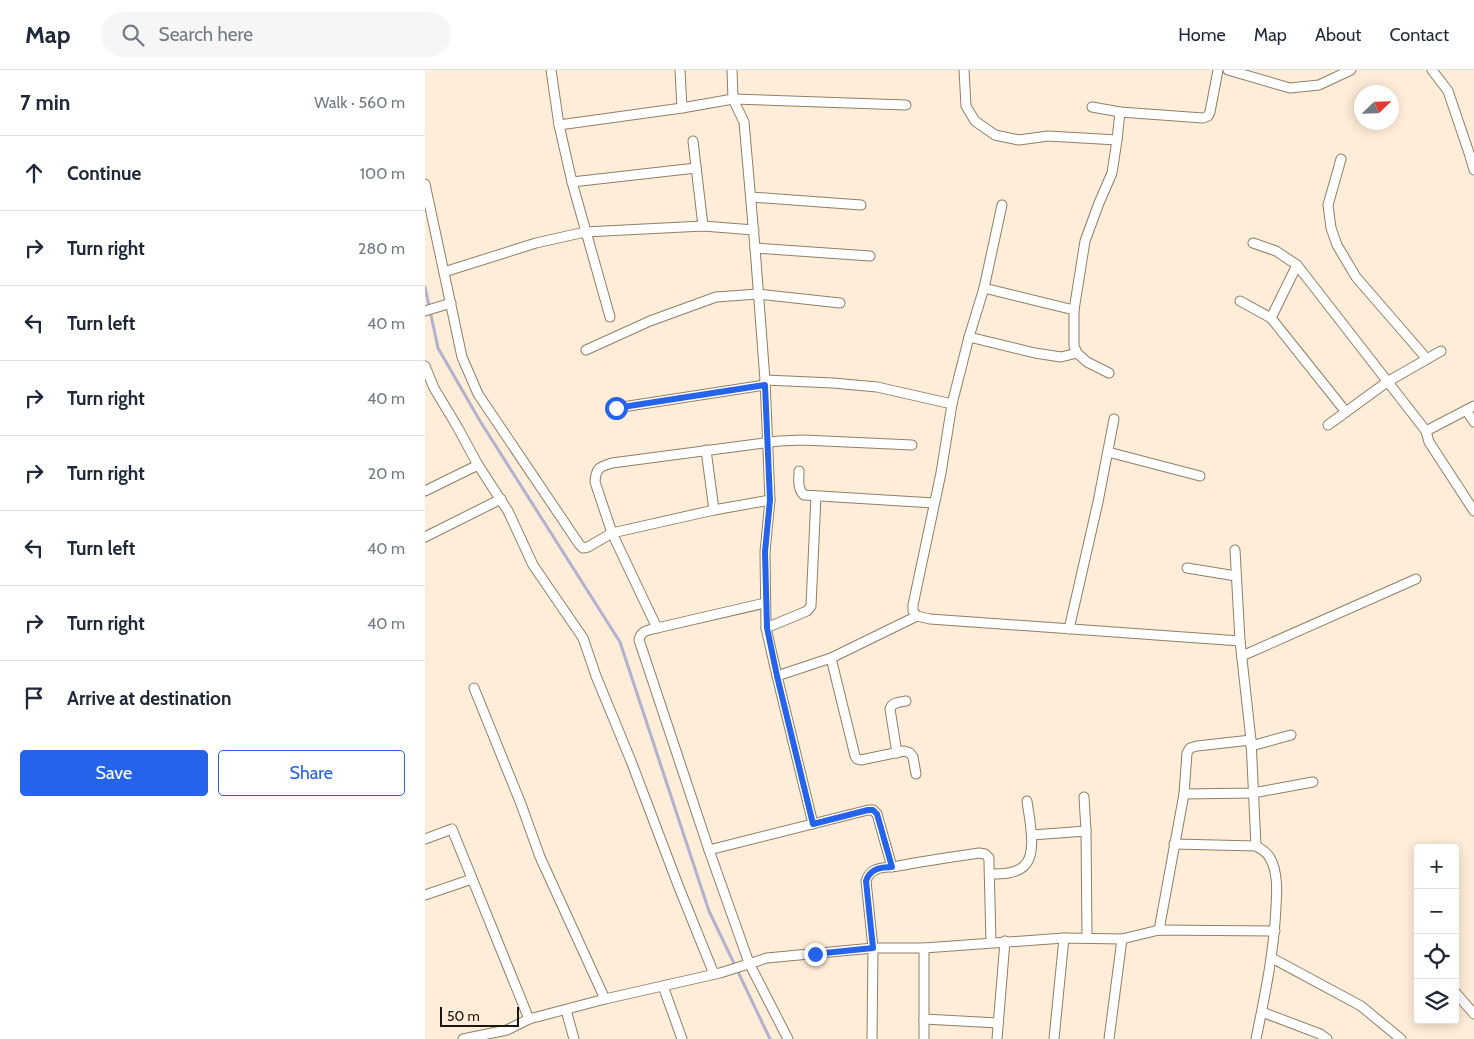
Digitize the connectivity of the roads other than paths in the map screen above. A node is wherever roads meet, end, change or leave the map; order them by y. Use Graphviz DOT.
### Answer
graph roads {
  1 [pos="551,70"];
  2 [pos="680,70"];
  3 [pos="732,70"];
  4 [pos="964,70"];
  5 [pos="1218,70"];
  6 [pos="1228,70"];
  7 [pos="1351,70"];
  8 [pos="1432,70"];
  9 [pos="733,99"];
  10 [pos="906,105"];
  11 [pos="1092,107"];
  12 [pos="681,108"];
  13 [pos="1120,112"];
  14 [pos="559,125"];
  15 [pos="1117,140"];
  16 [pos="693,141"];
  17 [pos="1341,158"];
  18 [pos="696,168"];
  19 [pos="1474,170"];
  20 [pos="572,182"];
  21 [pos="425,184"];
  22 [pos="751,197"];
  23 [pos="861,205"];
  24 [pos="1002,205"];
  25 [pos="703,226"];
  26 [pos="754,230"];
  27 [pos="585,232"];
  28 [pos="1253,243"];
  29 [pos="755,248"];
  30 [pos="870,256"];
  31 [pos="1297,265"];
  32 [pos="444,272"];
  33 [pos="984,288"];
  34 [pos="758,294"];
  35 [pos="1240,302"];
  36 [pos="451,303"];
  37 [pos="840,304"];
  38 [pos="1074,310"];
  39 [pos="425,311"];
  40 [pos="610,317"];
  41 [pos="1271,318"];
  42 [pos="969,337"];
  43 [pos="586,350"];
  44 [pos="1441,351"];
  45 [pos="1077,353"];
  46 [pos="1427,359"];
  47 [pos="425,366"];
  48 [pos="1109,373"];
  49 [pos="1387,382"];
  50 [pos="765,383"];
  51 [pos="952,404"];
  52 [pos="616,408"];
  53 [pos="1470,408"];
  54 [pos="1346,412"];
  55 [pos="1114,419"];
  56 [pos="1474,422"];
  57 [pos="1328,425"];
  58 [pos="1426,430"];
  59 [pos="768,443"];
  60 [pos="912,445"];
  61 [pos="706,450"];
  62 [pos="1108,452"];
  63 [pos="478,465"];
  64 [pos="799,471"];
  65 [pos="1200,476"];
  66 [pos="425,491"];
  67 [pos="816,496"];
  68 [pos="501,499"];
  69 [pos="770,500"];
  70 [pos="934,503"];
  71 [pos="714,510"];
  72 [pos="1474,511"];
  73 [pos="612,533"];
  74 [pos="425,538"];
  75 [pos="1235,550"];
  76 [pos="1187,568"];
  77 [pos="1236,576"];
  78 [pos="1415,579"];
  79 [pos="765,603"];
  80 [pos="917,616"];
  81 [pos="657,628"];
  82 [pos="767,628"];
  83 [pos="1069,628"];
  84 [pos="1240,642"];
  85 [pos="1242,656"];
  86 [pos="831,658"];
  87 [pos="777,676"];
  88 [pos="474,688"];
  89 [pos="906,701"];
  90 [pos="1291,735"];
  91 [pos="1251,743"];
  92 [pos="897,753"];
  93 [pos="916,774"];
  94 [pos="1313,782"];
  95 [pos="1253,793"];
  96 [pos="1185,794"];
  97 [pos="1084,797"];
  98 [pos="1027,802"];
  99 [pos="813,824"];
  100 [pos="1086,832"];
  101 [pos="1032,835"];
  102 [pos="425,839"];
  103 [pos="1174,844"];
  104 [pos="1256,846"];
  105 [pos="709,850"];
  106 [pos="892,867"];
  107 [pos="990,874"];
  108 [pos="472,879"];
  109 [pos="425,895"];
  110 [pos="1159,930"];
  111 [pos="1275,931"];
  112 [pos="1064,938"];
  113 [pos="1087,938"];
  114 [pos="1122,939"];
  115 [pos="1005,941"];
  116 [pos="991,942"];
  117 [pos="873,948"];
  118 [pos="924,948"];
  119 [pos="1272,958"];
  120 [pos="746,964"];
  121 [pos="717,973"];
  122 [pos="663,986"];
  123 [pos="1459,997"];
  124 [pos="605,999"];
  125 [pos="566,1010"];
  126 [pos="1262,1012"];
  127 [pos="1474,1014"];
  128 [pos="529,1019"];
  129 [pos="924,1019"];
  130 [pos="998,1022"];
  131 [pos="508,1035"];
  132 [pos="463,1039"];
  133 [pos="574,1039"];
  134 [pos="682,1039"];
  135 [pos="788,1039"];
  136 [pos="872,1039"];
  137 [pos="924,1039"];
  138 [pos="997,1039"];
  139 [pos="1054,1039"];
  140 [pos="1109,1039"];
  141 [pos="1256,1039"];
  142 [pos="1327,1039"];
  143 [pos="1401,1039"];
  1 -- 14 [label="street"];
  2 -- 12 [label="street"];
  3 -- 9 [label="street"];
  4 -- 15 [label="street"];
  5 -- 13 [label="street"];
  6 -- 7 [label="street"];
  8 -- 19 [label="street"];
  9 -- 10 [label="street"];
  9 -- 12 [label="street"];
  9 -- 22 [label="street"];
  11 -- 13 [label="street"];
  12 -- 14 [label="street"];
  13 -- 15 [label="street"];
  14 -- 20 [label="street"];
  15 -- 38 [label="street"];
  16 -- 18 [label="street"];
  17 -- 46 [label="street"];
  18 -- 20 [label="street"];
  18 -- 25 [label="street"];
  20 -- 27 [label="street"];
  21 -- 32 [label="street"];
  22 -- 23 [label="street"];
  22 -- 26 [label="street"];
  24 -- 33 [label="street"];
  25 -- 26 [label="street"];
  25 -- 27 [label="street"];
  26 -- 29 [label="street"];
  27 -- 32 [label="street"];
  27 -- 40 [label="street"];
  28 -- 31 [label="street"];
  29 -- 30 [label="street"];
  29 -- 34 [label="street"];
  31 -- 41 [label="street"];
  31 -- 49 [label="street"];
  32 -- 36 [label="street"];
  33 -- 38 [label="street"];
  33 -- 42 [label="street"];
  34 -- 37 [label="street"];
  34 -- 43 [label="street"];
  34 -- 50 [label="street"];
  35 -- 41 [label="street"];
  36 -- 39 [label="street"];
  36 -- 73 [label="street"];
  38 -- 45 [label="street"];
  41 -- 54 [label="street"];
  42 -- 45 [label="street"];
  42 -- 51 [label="street"];
  44 -- 46 [label="street"];
  45 -- 48 [label="street"];
  46 -- 49 [label="street"];
  47 -- 63 [label="street"];
  49 -- 54 [label="street"];
  49 -- 58 [label="street"];
  50 -- 51 [label="street"];
  50 -- 52 [label="street"];
  50 -- 59 [label="street"];
  51 -- 70 [label="street"];
  53 -- 56 [label="street"];
  53 -- 58 [label="street"];
  54 -- 57 [label="street"];
  55 -- 62 [label="street"];
  58 -- 72 [label="street"];
  59 -- 60 [label="street"];
  59 -- 61 [label="street"];
  59 -- 69 [label="street"];
  61 -- 71 [label="street"];
  61 -- 73 [label="street"];
  62 -- 65 [label="street"];
  62 -- 83 [label="street"];
  63 -- 66 [label="street"];
  63 -- 68 [label="street"];
  64 -- 67 [label="street"];
  67 -- 70 [label="street"];
  67 -- 82 [label="street"];
  68 -- 74 [label="street"];
  68 -- 121 [label="street"];
  69 -- 71 [label="street"];
  69 -- 79 [label="street"];
  70 -- 80 [label="street"];
  71 -- 73 [label="street"];
  73 -- 81 [label="street"];
  75 -- 77 [label="street"];
  76 -- 77 [label="street"];
  77 -- 84 [label="street"];
  78 -- 85 [label="street"];
  79 -- 81 [label="street"];
  79 -- 82 [label="street"];
  80 -- 83 [label="street"];
  80 -- 86 [label="street"];
  81 -- 105 [label="street"];
  82 -- 87 [label="street"];
  83 -- 84 [label="street"];
  84 -- 85 [label="street"];
  85 -- 91 [label="street"];
  86 -- 87 [label="street"];
  86 -- 92 [label="street"];
  87 -- 99 [label="street"];
  88 -- 124 [label="street"];
  89 -- 92 [label="street"];
  90 -- 91 [label="street"];
  91 -- 95 [label="street"];
  91 -- 96 [label="street"];
  92 -- 93 [label="street"];
  94 -- 95 [label="street"];
  95 -- 96 [label="street"];
  95 -- 104 [label="street"];
  96 -- 103 [label="street"];
  97 -- 100 [label="street"];
  98 -- 101 [label="street"];
  99 -- 105 [label="street"];
  99 -- 106 [label="street"];
  100 -- 101 [label="street"];
  100 -- 113 [label="street"];
  101 -- 107 [label="street"];
  102 -- 108 [label="street"];
  103 -- 104 [label="street"];
  103 -- 110 [label="street"];
  104 -- 111 [label="street"];
  105 -- 120 [label="street"];
  106 -- 107 [label="street"];
  106 -- 117 [label="street"];
  107 -- 116 [label="street"];
  108 -- 109 [label="street"];
  108 -- 128 [label="street"];
  110 -- 111 [label="street"];
  110 -- 114 [label="street"];
  111 -- 119 [label="street"];
  112 -- 113 [label="street"];
  112 -- 115 [label="street"];
  112 -- 139 [label="street"];
  113 -- 114 [label="street"];
  114 -- 140 [label="street"];
  115 -- 116 [label="street"];
  115 -- 130 [label="street"];
  116 -- 118 [label="street"];
  117 -- 118 [label="street"];
  117 -- 120 [label="street"];
  117 -- 136 [label="street"];
  118 -- 129 [label="street"];
  119 -- 126 [label="street"];
  119 -- 143 [label="street"];
  120 -- 121 [label="street"];
  120 -- 135 [label="street"];
  121 -- 122 [label="street"];
  122 -- 124 [label="street"];
  122 -- 134 [label="street"];
  123 -- 127 [label="street"];
  124 -- 125 [label="street"];
  125 -- 128 [label="street"];
  125 -- 133 [label="street"];
  126 -- 141 [label="street"];
  126 -- 142 [label="street"];
  128 -- 131 [label="street"];
  129 -- 130 [label="street"];
  129 -- 137 [label="street"];
  130 -- 138 [label="street"];
  131 -- 132 [label="street"];
}
